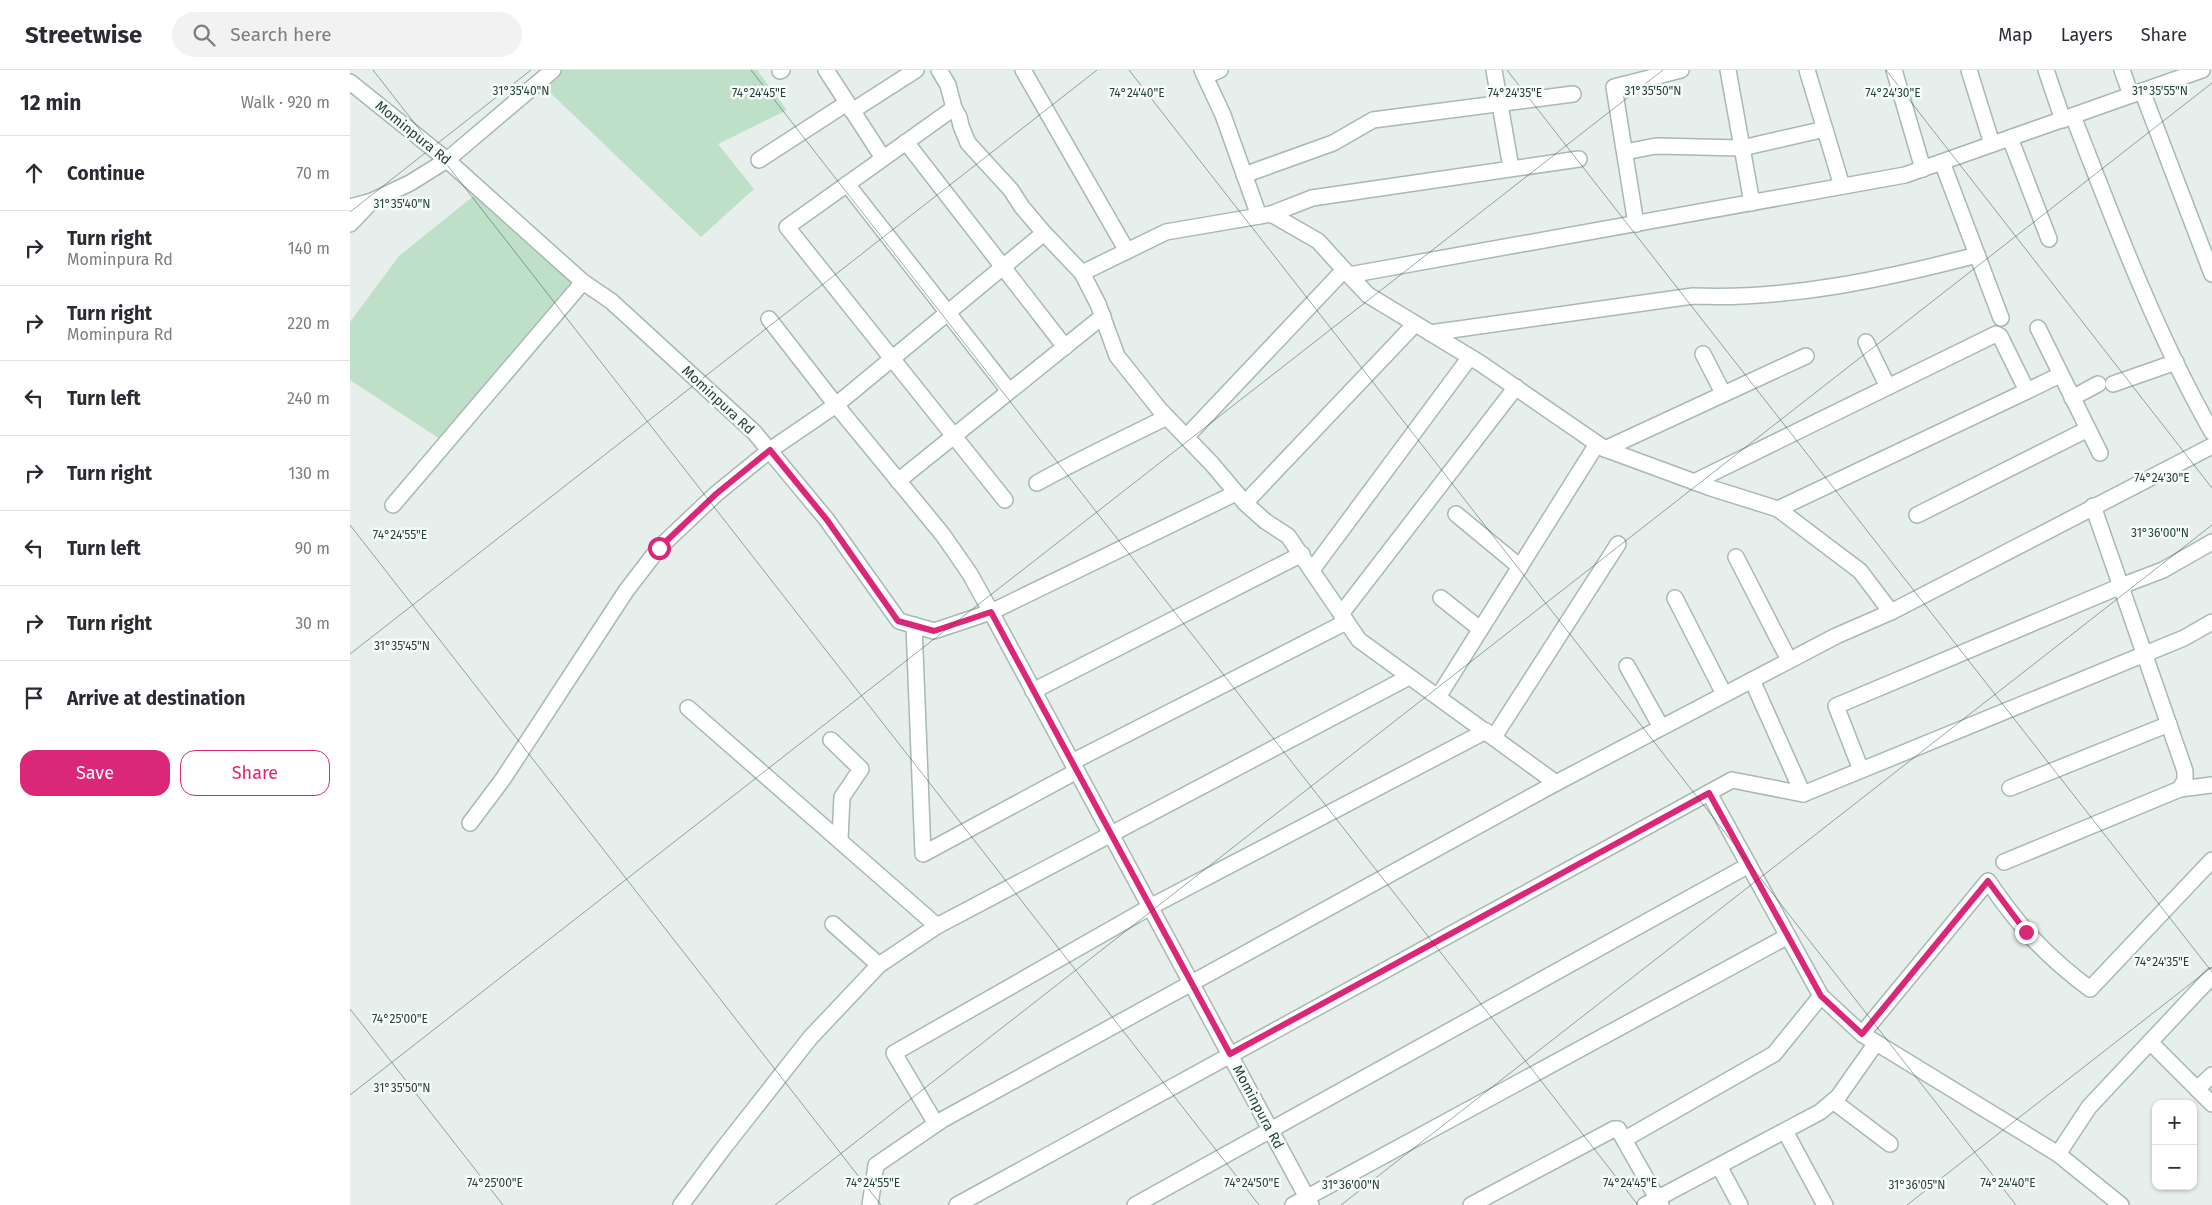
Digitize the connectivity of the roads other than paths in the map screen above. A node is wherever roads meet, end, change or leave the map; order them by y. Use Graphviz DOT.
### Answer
graph roads {
  1 [pos="553,70"];
  2 [pos="826,70"];
  3 [pos="916,70"];
  4 [pos="939,70"];
  5 [pos="1023,70"];
  6 [pos="1220,70"];
  7 [pos="1494,70"];
  8 [pos="1681,70"];
  9 [pos="1728,70"];
  10 [pos="1807,70"];
  11 [pos="1894,70"];
  12 [pos="1969,70"];
  13 [pos="2046,70"];
  14 [pos="2122,70"];
  15 [pos="2199,71"];
  16 [pos="1204,73"];
  17 [pos="350,82"];
  18 [pos="2136,93"];
  19 [pos="1573,94"];
  20 [pos="1500,104"];
  21 [pos="849,107"];
  22 [pos="954,108"];
  23 [pos="2068,118"];
  24 [pos="1825,129"];
  25 [pos="2010,138"];
  26 [pos="906,142"];
  27 [pos="1992,144"];
  28 [pos="1742,148"];
  29 [pos="1624,152"];
  30 [pos="883,158"];
  31 [pos="1579,159"];
  32 [pos="447,160"];
  33 [pos="758,160"];
  34 [pos="1942,162"];
  35 [pos="1511,168"];
  36 [pos="1923,168"];
  37 [pos="1244,175"];
  38 [pos="847,184"];
  39 [pos="1842,186"];
  40 [pos="372,201"];
  41 [pos="1752,203"];
  42 [pos="350,207"];
  43 [pos="1265,215"];
  44 [pos="350,224"];
  45 [pos="1636,224"];
  46 [pos="1044,233"];
  47 [pos="2049,239"];
  48 [pos="1127,251"];
  49 [pos="1977,256"];
  50 [pos="1003,267"];
  51 [pos="1347,272"];
  52 [pos="1082,273"];
  53 [pos="2212,274"];
  54 [pos="583,282"];
  55 [pos="947,314"];
  56 [pos="1103,316"];
  57 [pos="2001,318"];
  58 [pos="769,319"];
  59 [pos="1415,324"];
  60 [pos="2038,328"];
  61 [pos="1430,333"];
  62 [pos="1866,342"];
  63 [pos="1065,347"];
  64 [pos="1703,354"];
  65 [pos="1806,356"];
  66 [pos="1470,357"];
  67 [pos="892,359"];
  68 [pos="2176,362"];
  69 [pos="2060,374"];
  70 [pos="1516,387"];
  71 [pos="1888,387"];
  72 [pos="2027,391"];
  73 [pos="1010,392"];
  74 [pos="1723,393"];
  75 [pos="2072,398"];
  76 [pos="836,405"];
  77 [pos="1167,417"];
  78 [pos="2088,429"];
  79 [pos="2212,432"];
  80 [pos="955,435"];
  81 [pos="1186,437"];
  82 [pos="2212,446"];
  83 [pos="1601,447"];
  84 [pos="770,450"];
  85 [pos="2100,453"];
  86 [pos="898,481"];
  87 [pos="1694,482"];
  88 [pos="1037,483"];
  89 [pos="1240,498"];
  90 [pos="1005,500"];
  91 [pos="392,505"];
  92 [pos="2093,506"];
  93 [pos="1778,509"];
  94 [pos="1456,514"];
  95 [pos="1917,515"];
  96 [pos="2212,542"];
  97 [pos="1618,544"];
  98 [pos="1302,554"];
  99 [pos="1736,557"];
  100 [pos="1520,567"];
  101 [pos="1312,570"];
  102 [pos="2121,586"];
  103 [pos="1440,598"];
  104 [pos="1675,598"];
  105 [pos="991,612"];
  106 [pos="1891,612"];
  107 [pos="1343,618"];
  108 [pos="2212,622"];
  109 [pos="914,625"];
  110 [pos="1480,629"];
  111 [pos="2144,654"];
  112 [pos="1789,660"];
  113 [pos="1628,666"];
  114 [pos="1409,676"];
  115 [pos="1752,680"];
  116 [pos="1034,691"];
  117 [pos="1724,694"];
  118 [pos="1438,697"];
  119 [pos="688,708"];
  120 [pos="2169,724"];
  121 [pos="1661,727"];
  122 [pos="1490,734"];
  123 [pos="830,740"];
  124 [pos="1074,767"];
  125 [pos="1861,770"];
  126 [pos="1556,782"];
  127 [pos="2212,784"];
  128 [pos="2010,788"];
  129 [pos="2180,788"];
  130 [pos="1709,793"];
  131 [pos="1803,794"];
  132 [pos="470,823"];
  133 [pos="1111,834"];
  134 [pos="840,839"];
  135 [pos="2212,860"];
  136 [pos="2004,862"];
  137 [pos="1748,865"];
  138 [pos="1150,907"];
  139 [pos="833,924"];
  140 [pos="937,926"];
  141 [pos="1788,936"];
  142 [pos="879,965"];
  143 [pos="2212,976"];
  144 [pos="1192,984"];
  145 [pos="1821,996"];
  146 [pos="1862,1034"];
  147 [pos="2150,1042"];
  148 [pos="1876,1043"];
  149 [pos="1230,1054"];
  150 [pos="2212,1075"];
  151 [pos="2197,1089"];
  152 [pos="1833,1101"];
  153 [pos="2212,1104"];
  154 [pos="936,1124"];
  155 [pos="1271,1130"];
  156 [pos="1785,1131"];
  157 [pos="1625,1139"];
  158 [pos="1890,1144"];
  159 [pos="2058,1154"];
  160 [pos="1719,1166"];
  161 [pos="1309,1201"];
  162 [pos="1654,1203"];
  163 [pos="681,1205"];
  164 [pos="870,1205"];
  165 [pos="957,1205"];
  166 [pos="1135,1205"];
  167 [pos="1293,1205"];
  168 [pos="1471,1205"];
  169 [pos="1740,1205"];
  170 [pos="1825,1205"];
  171 [pos="2121,1205"];
  1 -- 32 [label="street"];
  2 -- 21 [label="street"];
  3 -- 21 [label="street"];
  4 -- 22 [label="street"];
  5 -- 48 [label="street"];
  6 -- 16 [label="street"];
  7 -- 20 [label="street"];
  8 -- 29 [label="street"];
  9 -- 28 [label="street"];
  10 -- 24 [label="street"];
  11 -- 36 [label="street"];
  12 -- 27 [label="street"];
  13 -- 23 [label="street"];
  14 -- 18 [label="street"];
  15 -- 18 [label="street"];
  16 -- 37 [label="street"];
  17 -- 32 [label="street, Mominpura Rd"];
  18 -- 23 [label="street"];
  18 -- 53 [label="street"];
  19 -- 20 [label="street"];
  20 -- 35 [label="street"];
  20 -- 37 [label="street"];
  21 -- 30 [label="street"];
  21 -- 33 [label="street"];
  22 -- 26 [label="street"];
  22 -- 46 [label="street"];
  23 -- 25 [label="street"];
  23 -- 68 [label="street"];
  24 -- 28 [label="street"];
  24 -- 39 [label="street"];
  25 -- 27 [label="street"];
  25 -- 47 [label="street"];
  26 -- 30 [label="street"];
  26 -- 50 [label="street"];
  27 -- 34 [label="street"];
  28 -- 29 [label="street"];
  28 -- 41 [label="street"];
  29 -- 45 [label="street"];
  30 -- 38 [label="street"];
  31 -- 35 [label="street"];
  32 -- 40 [label="street"];
  32 -- 54 [label="street, Mominpura Rd"];
  34 -- 36 [label="street"];
  34 -- 49 [label="street"];
  35 -- 43 [label="street"];
  36 -- 39 [label="street"];
  37 -- 43 [label="street"];
  38 -- 55 [label="street"];
  38 -- 67 [label="street"];
  39 -- 41 [label="street"];
  40 -- 42 [label="street"];
  40 -- 44 [label="street"];
  41 -- 45 [label="street"];
  43 -- 48 [label="street"];
  43 -- 51 [label="street"];
  45 -- 51 [label="street"];
  46 -- 50 [label="street"];
  46 -- 52 [label="street"];
  48 -- 52 [label="street"];
  49 -- 57 [label="street"];
  49 -- 61 [label="street"];
  50 -- 55 [label="street"];
  50 -- 63 [label="street"];
  51 -- 59 [label="street"];
  51 -- 81 [label="street"];
  52 -- 56 [label="street"];
  54 -- 84 [label="street, Mominpura Rd"];
  54 -- 91 [label="street"];
  55 -- 67 [label="street"];
  55 -- 73 [label="street"];
  56 -- 63 [label="street"];
  56 -- 77 [label="street"];
  58 -- 76 [label="street"];
  59 -- 61 [label="street"];
  59 -- 89 [label="street"];
  60 -- 69 [label="street"];
  61 -- 66 [label="street"];
  62 -- 71 [label="street"];
  63 -- 73 [label="street"];
  64 -- 74 [label="street"];
  65 -- 74 [label="street"];
  66 -- 70 [label="street"];
  66 -- 101 [label="street"];
  67 -- 76 [label="street"];
  67 -- 80 [label="street"];
  68 -- 75 [label="street"];
  68 -- 79 [label="street"];
  69 -- 72 [label="street"];
  69 -- 75 [label="street"];
  70 -- 83 [label="street"];
  70 -- 107 [label="street"];
  71 -- 72 [label="street"];
  71 -- 87 [label="street"];
  72 -- 93 [label="street"];
  73 -- 80 [label="street"];
  74 -- 83 [label="street"];
  75 -- 78 [label="street"];
  76 -- 84 [label="street"];
  76 -- 86 [label="street"];
  77 -- 81 [label="street"];
  77 -- 88 [label="street"];
  78 -- 85 [label="street"];
  78 -- 95 [label="street"];
  80 -- 86 [label="street"];
  80 -- 90 [label="street"];
  81 -- 89 [label="street"];
  82 -- 92 [label="street"];
  83 -- 87 [label="street"];
  83 -- 100 [label="street"];
  84 -- 109 [label="street, Mominpura Rd"];
  84 -- 132 [label="street"];
  86 -- 105 [label="street"];
  87 -- 93 [label="street"];
  89 -- 98 [label="street"];
  89 -- 105 [label="street"];
  92 -- 102 [label="street"];
  92 -- 106 [label="street"];
  93 -- 106 [label="street"];
  94 -- 100 [label="street"];
  96 -- 102 [label="street"];
  97 -- 122 [label="street"];
  98 -- 101 [label="street"];
  98 -- 116 [label="street"];
  99 -- 112 [label="street"];
  100 -- 110 [label="street"];
  101 -- 107 [label="street"];
  102 -- 111 [label="street"];
  102 -- 125 [label="street"];
  103 -- 110 [label="street"];
  104 -- 117 [label="street"];
  105 -- 109 [label="street, Mominpura Rd"];
  105 -- 116 [label="street, Mominpura Rd"];
  106 -- 112 [label="street"];
  107 -- 114 [label="street"];
  107 -- 124 [label="street"];
  108 -- 111 [label="street"];
  109 -- 124 [label="street"];
  110 -- 118 [label="street"];
  111 -- 120 [label="street"];
  111 -- 125 [label="street"];
  112 -- 115 [label="street"];
  113 -- 121 [label="street"];
  114 -- 118 [label="street"];
  114 -- 133 [label="street"];
  115 -- 117 [label="street"];
  115 -- 131 [label="street"];
  116 -- 124 [label="street, Mominpura Rd"];
  117 -- 121 [label="street"];
  118 -- 122 [label="street"];
  119 -- 134 [label="street"];
  120 -- 128 [label="street"];
  120 -- 129 [label="street"];
  121 -- 126 [label="street"];
  122 -- 126 [label="street"];
  122 -- 138 [label="street"];
  123 -- 134 [label="street"];
  124 -- 133 [label="street, Mominpura Rd"];
  125 -- 131 [label="street"];
  126 -- 144 [label="street"];
  127 -- 129 [label="street"];
  129 -- 136 [label="street"];
  130 -- 131 [label="street"];
  130 -- 137 [label="street"];
  130 -- 149 [label="street"];
  133 -- 138 [label="street, Mominpura Rd"];
  133 -- 140 [label="street"];
  134 -- 140 [label="street"];
  135 -- 146 [label="street"];
  137 -- 141 [label="street"];
  137 -- 155 [label="street"];
  138 -- 144 [label="street, Mominpura Rd"];
  138 -- 154 [label="street"];
  139 -- 142 [label="street"];
  140 -- 142 [label="street"];
  141 -- 145 [label="street"];
  141 -- 161 [label="street"];
  142 -- 163 [label="street"];
  143 -- 147 [label="street"];
  144 -- 149 [label="street, Mominpura Rd"];
  144 -- 154 [label="street"];
  145 -- 146 [label="street"];
  145 -- 157 [label="street"];
  146 -- 148 [label="street"];
  147 -- 151 [label="street"];
  147 -- 159 [label="street"];
  148 -- 152 [label="street"];
  148 -- 159 [label="street"];
  149 -- 155 [label="street, Mominpura Rd"];
  149 -- 165 [label="street"];
  150 -- 151 [label="street"];
  151 -- 153 [label="street"];
  152 -- 156 [label="street"];
  152 -- 158 [label="street"];
  154 -- 164 [label="street"];
  155 -- 161 [label="street, Mominpura Rd"];
  155 -- 166 [label="street"];
  156 -- 160 [label="street"];
  156 -- 170 [label="street"];
  157 -- 162 [label="street"];
  157 -- 168 [label="street"];
  159 -- 171 [label="street"];
  160 -- 162 [label="street"];
  160 -- 169 [label="street"];
  161 -- 167 [label="street"];
}
